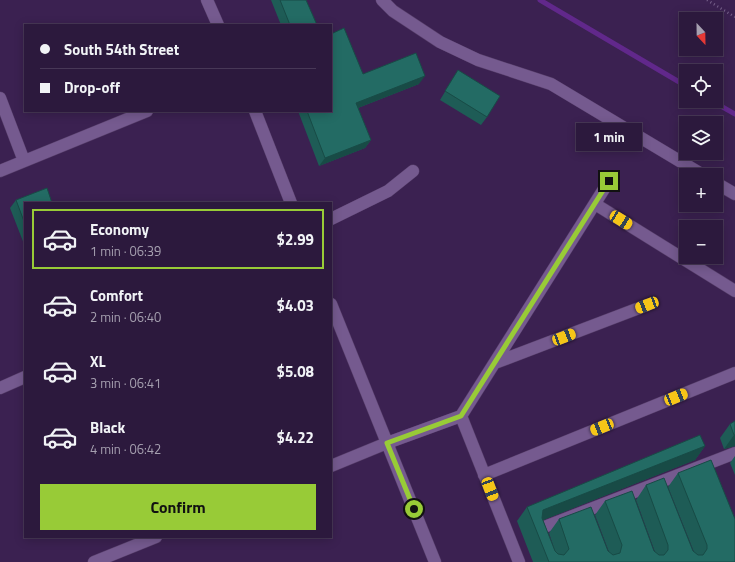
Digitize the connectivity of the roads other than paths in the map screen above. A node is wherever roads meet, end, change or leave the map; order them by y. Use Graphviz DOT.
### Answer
graph roads {
  1 [pos="207,0"];
  2 [pos="382,0"];
  3 [pos="218,24"];
  4 [pos="0,98"];
  5 [pos="145,112"];
  6 [pos="255,112"];
  7 [pos="24,161"];
  8 [pos="691,168"];
  9 [pos="0,171"];
  10 [pos="413,171"];
  11 [pos="609,181"];
  12 [pos="723,187"];
  13 [pos="735,194"];
  14 [pos="291,202"];
  15 [pos="595,204"];
  16 [pos="332,219"];
  17 [pos="735,290"];
  18 [pos="647,305"];
  19 [pos="332,306"];
  20 [pos="495,363"];
  21 [pos="735,373"];
  22 [pos="24,377"];
  23 [pos="0,388"];
  24 [pos="461,416"];
  25 [pos="387,443"];
  26 [pos="735,453"];
  27 [pos="711,462"];
  28 [pos="332,466"];
  29 [pos="484,475"];
  30 [pos="717,477"];
  31 [pos="658,483"];
  32 [pos="626,495"];
  33 [pos="664,497"];
  34 [pos="632,510"];
  35 [pos="585,511"];
  36 [pos="590,526"];
  37 [pos="154,538"];
  38 [pos="94,562"];
  39 [pos="435,562"];
  40 [pos="519,562"];
  41 [pos="552,562"];
  1 -- 3 [label="street"];
  2 -- 8 [label="street"];
  4 -- 7 [label="street"];
  5 -- 7 [label="street"];
  6 -- 14 [label="street"];
  7 -- 9 [label="street"];
  10 -- 16 [label="street"];
  11 -- 15 [label="street"];
  12 -- 13 [label="street"];
  15 -- 17 [label="street"];
  15 -- 20 [label="street"];
  18 -- 20 [label="street"];
  19 -- 25 [label="street"];
  20 -- 24 [label="street"];
  21 -- 29 [label="street"];
  22 -- 23 [label="street"];
  24 -- 25 [label="street"];
  24 -- 29 [label="street"];
  25 -- 28 [label="street"];
  25 -- 39 [label="street"];
  26 -- 27 [label="street"];
  27 -- 30 [label="street"];
  27 -- 31 [label="street"];
  29 -- 40 [label="street"];
  31 -- 32 [label="street"];
  31 -- 33 [label="street"];
  32 -- 34 [label="street"];
  32 -- 35 [label="street"];
  35 -- 36 [label="street"];
  35 -- 41 [label="street"];
  37 -- 38 [label="street"];
}
